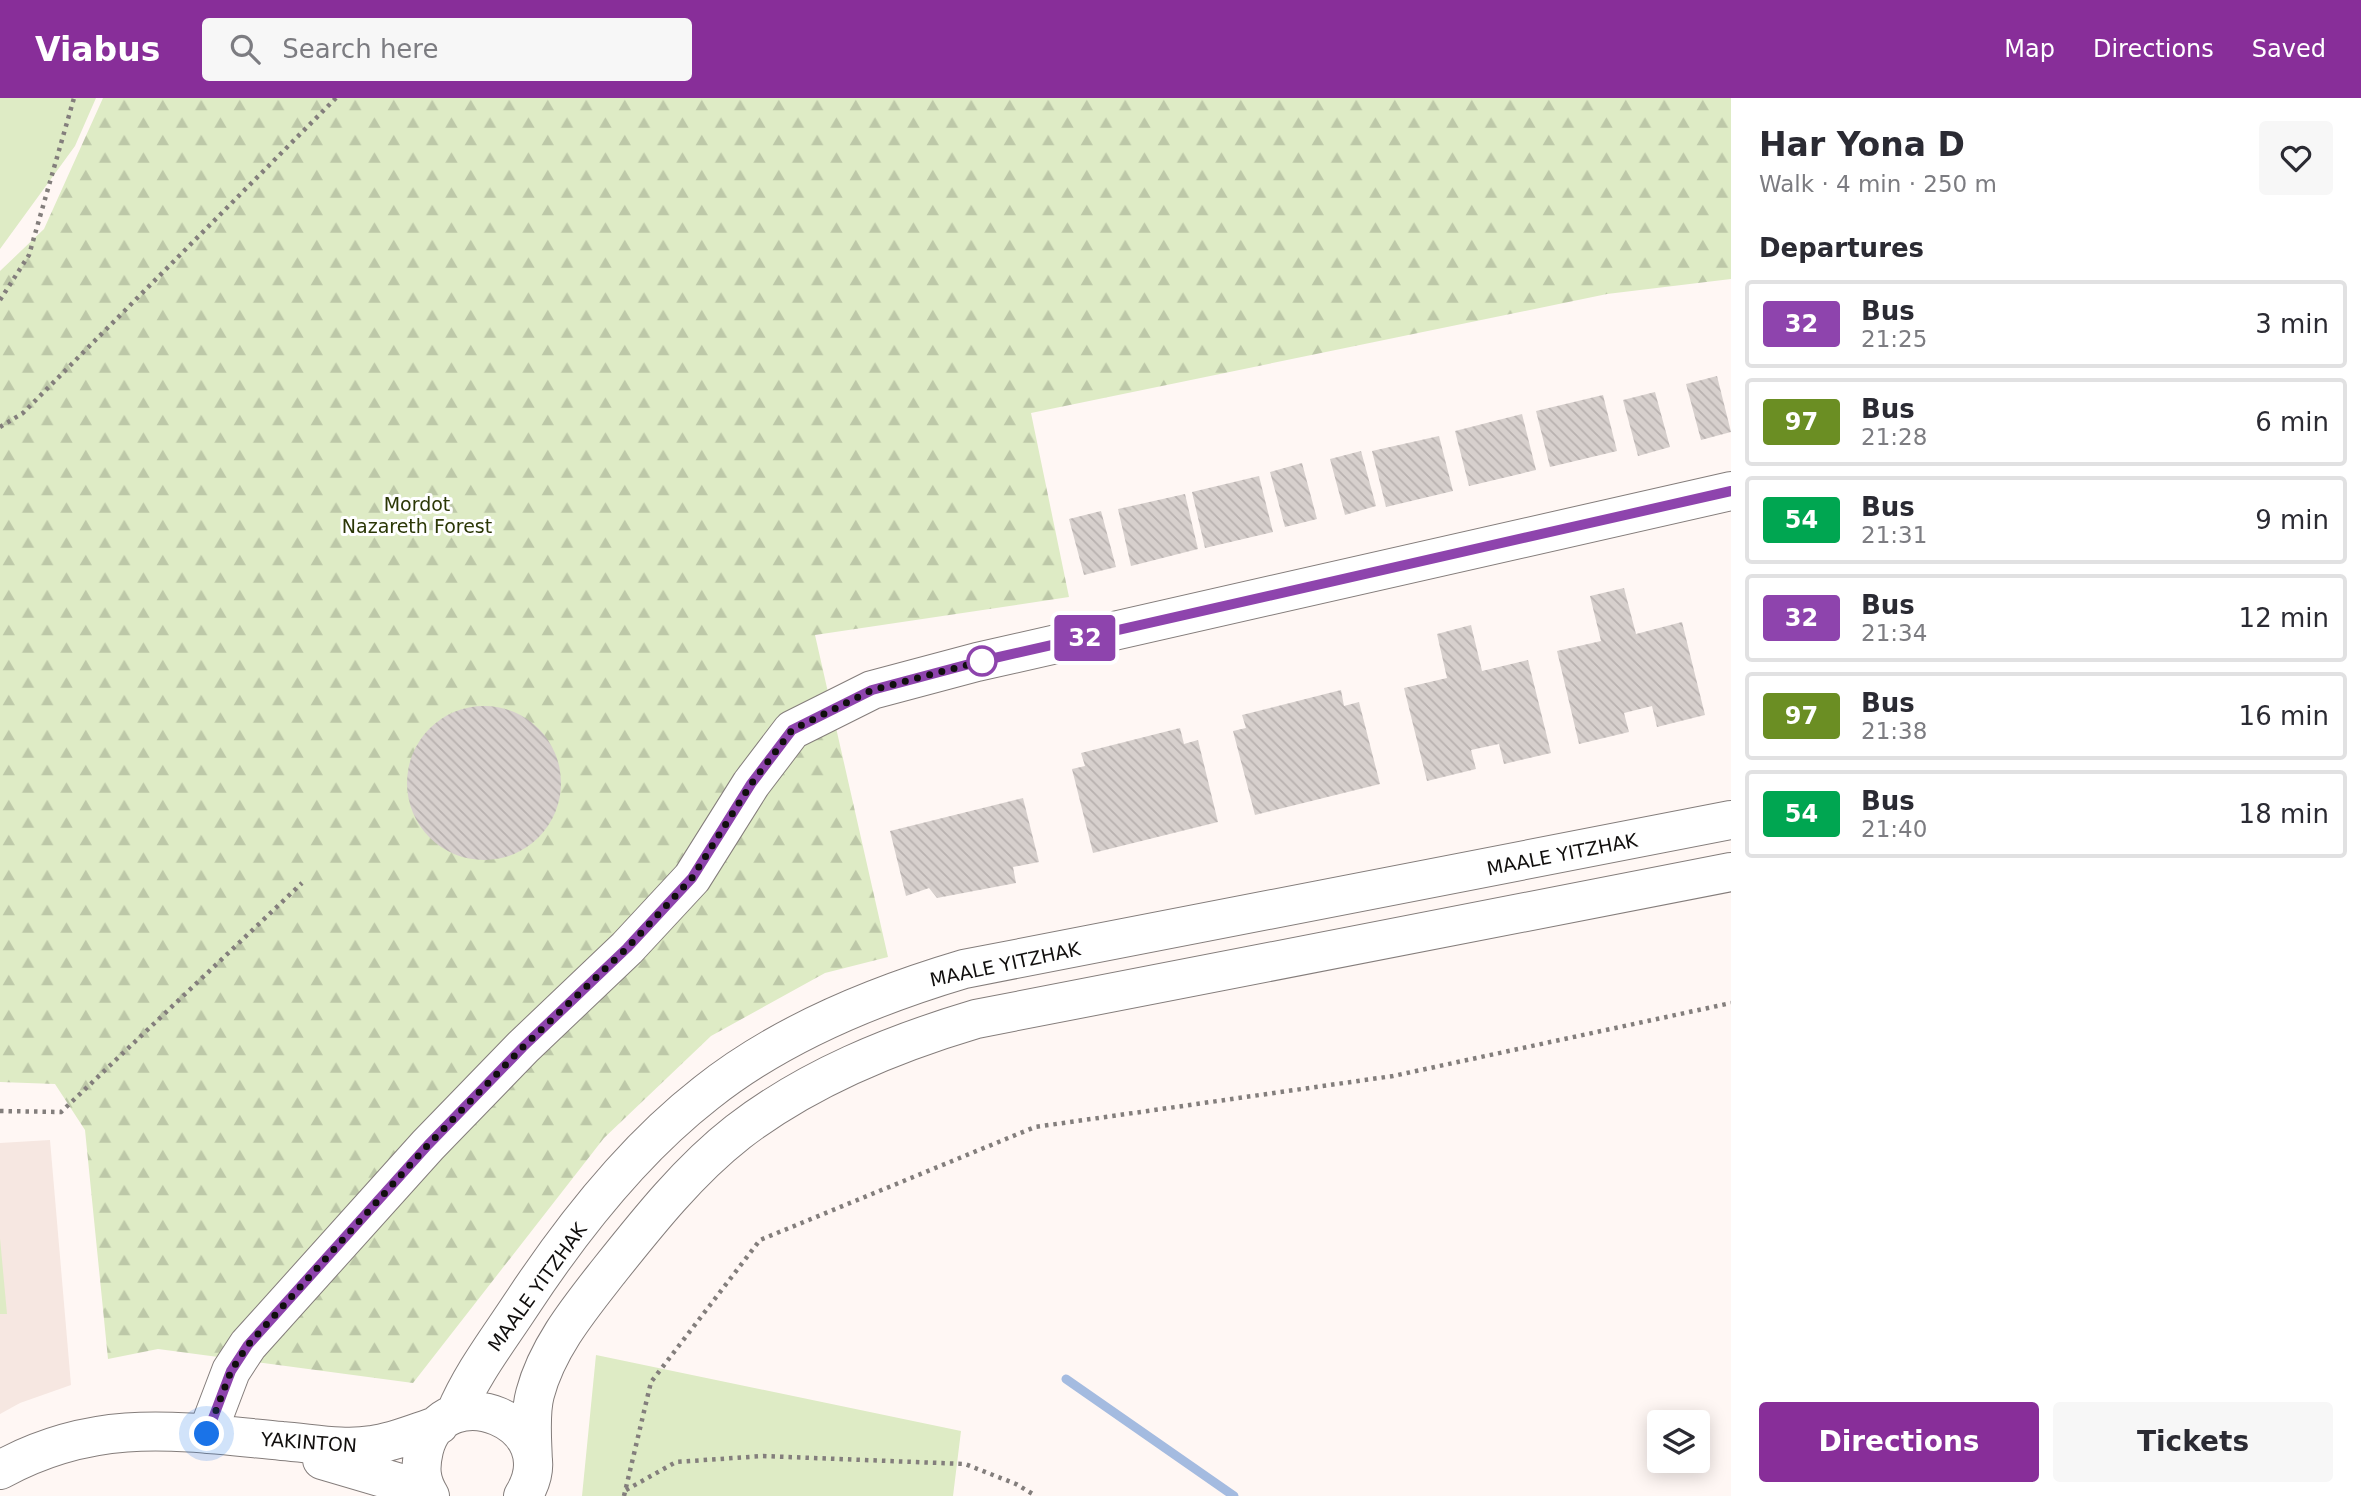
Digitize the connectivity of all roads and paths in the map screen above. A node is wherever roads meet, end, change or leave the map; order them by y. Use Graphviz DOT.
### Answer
graph roads {
  1 [pos="74,98"];
  2 [pos="336,98"];
  3 [pos="0,300"];
  4 [pos="0,428"];
  5 [pos="1731,491"];
  6 [pos="1731,820"];
  7 [pos="1731,872"];
  8 [pos="302,883"];
  9 [pos="1731,1003"];
  10 [pos="0,1111"];
  11 [pos="447,1419"];
  12 [pos="212,1434"];
  13 [pos="0,1469"];
  14 [pos="528,1482"];
  15 [pos="625,1493"];
  16 [pos="429,1494"];
  17 [pos="1036,1496"];
  1 -- 3 [label="path"];
  2 -- 4 [label="path"];
  5 -- 12 [label="street"];
  6 -- 11 [label="street, MAALE YITZHAK"];
  7 -- 14 [label="street"];
  8 -- 10 [label="path"];
  9 -- 15 [label="path"];
  11 -- 12 [label="street, YAKINTON"];
  11 -- 14 [label="street, YAKINTON"];
  11 -- 16 [label="street, MAALE YITZHAK"];
  12 -- 13 [label="street, YAKINTON"];
  12 -- 16 [label="street, YAKINTON"];
  15 -- 17 [label="path"];
}
